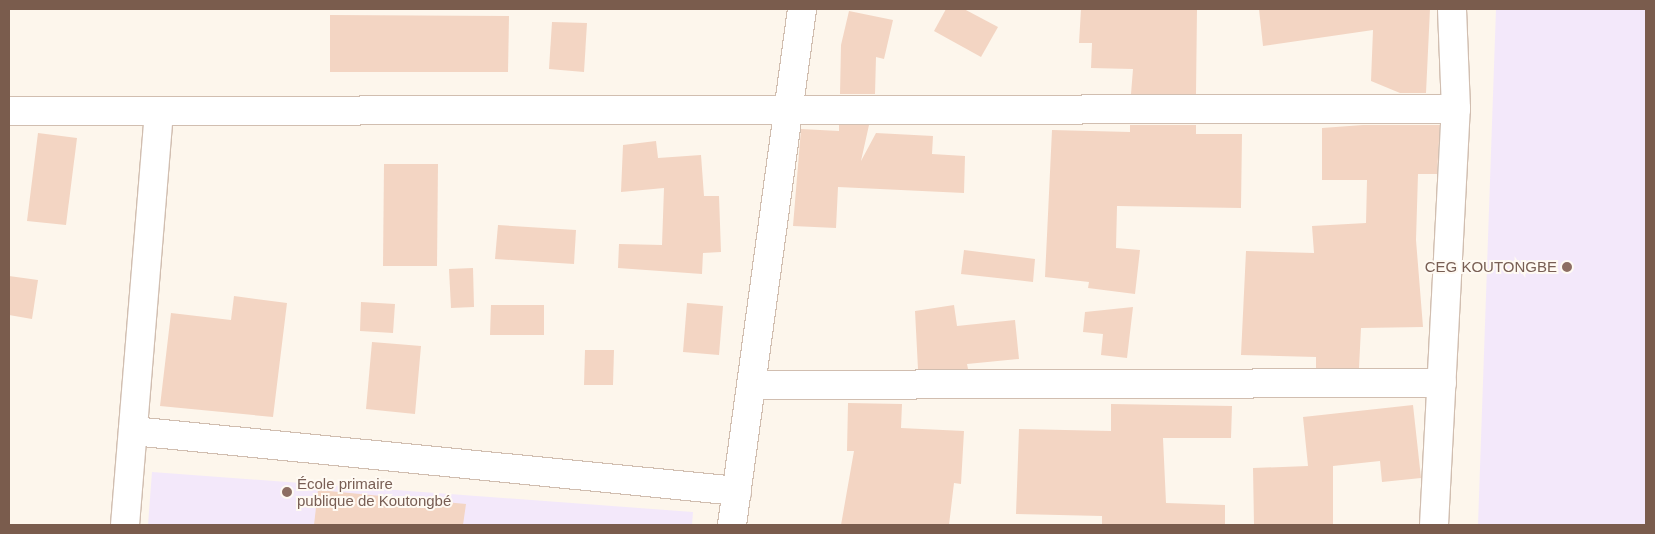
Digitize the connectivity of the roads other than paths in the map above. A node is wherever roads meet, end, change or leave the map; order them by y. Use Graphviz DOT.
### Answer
graph roads {
  1 [pos="802,9"];
  2 [pos="1452,9"];
  3 [pos="1456,109"];
  4 [pos="790,110"];
  5 [pos="9,111"];
  6 [pos="159,111"];
  7 [pos="1442,383"];
  8 [pos="751,385"];
  9 [pos="133,431"];
  10 [pos="736,491"];
  11 [pos="125,525"];
  12 [pos="732,525"];
  13 [pos="1434,525"];
  1 -- 4 [label="street"];
  2 -- 3 [label="street"];
  3 -- 4 [label="street"];
  3 -- 7 [label="street"];
  4 -- 6 [label="street"];
  4 -- 8 [label="street"];
  5 -- 6 [label="street"];
  6 -- 9 [label="street"];
  7 -- 8 [label="street"];
  7 -- 13 [label="street"];
  8 -- 10 [label="street"];
  9 -- 10 [label="street"];
  9 -- 11 [label="street"];
  10 -- 12 [label="street"];
}
